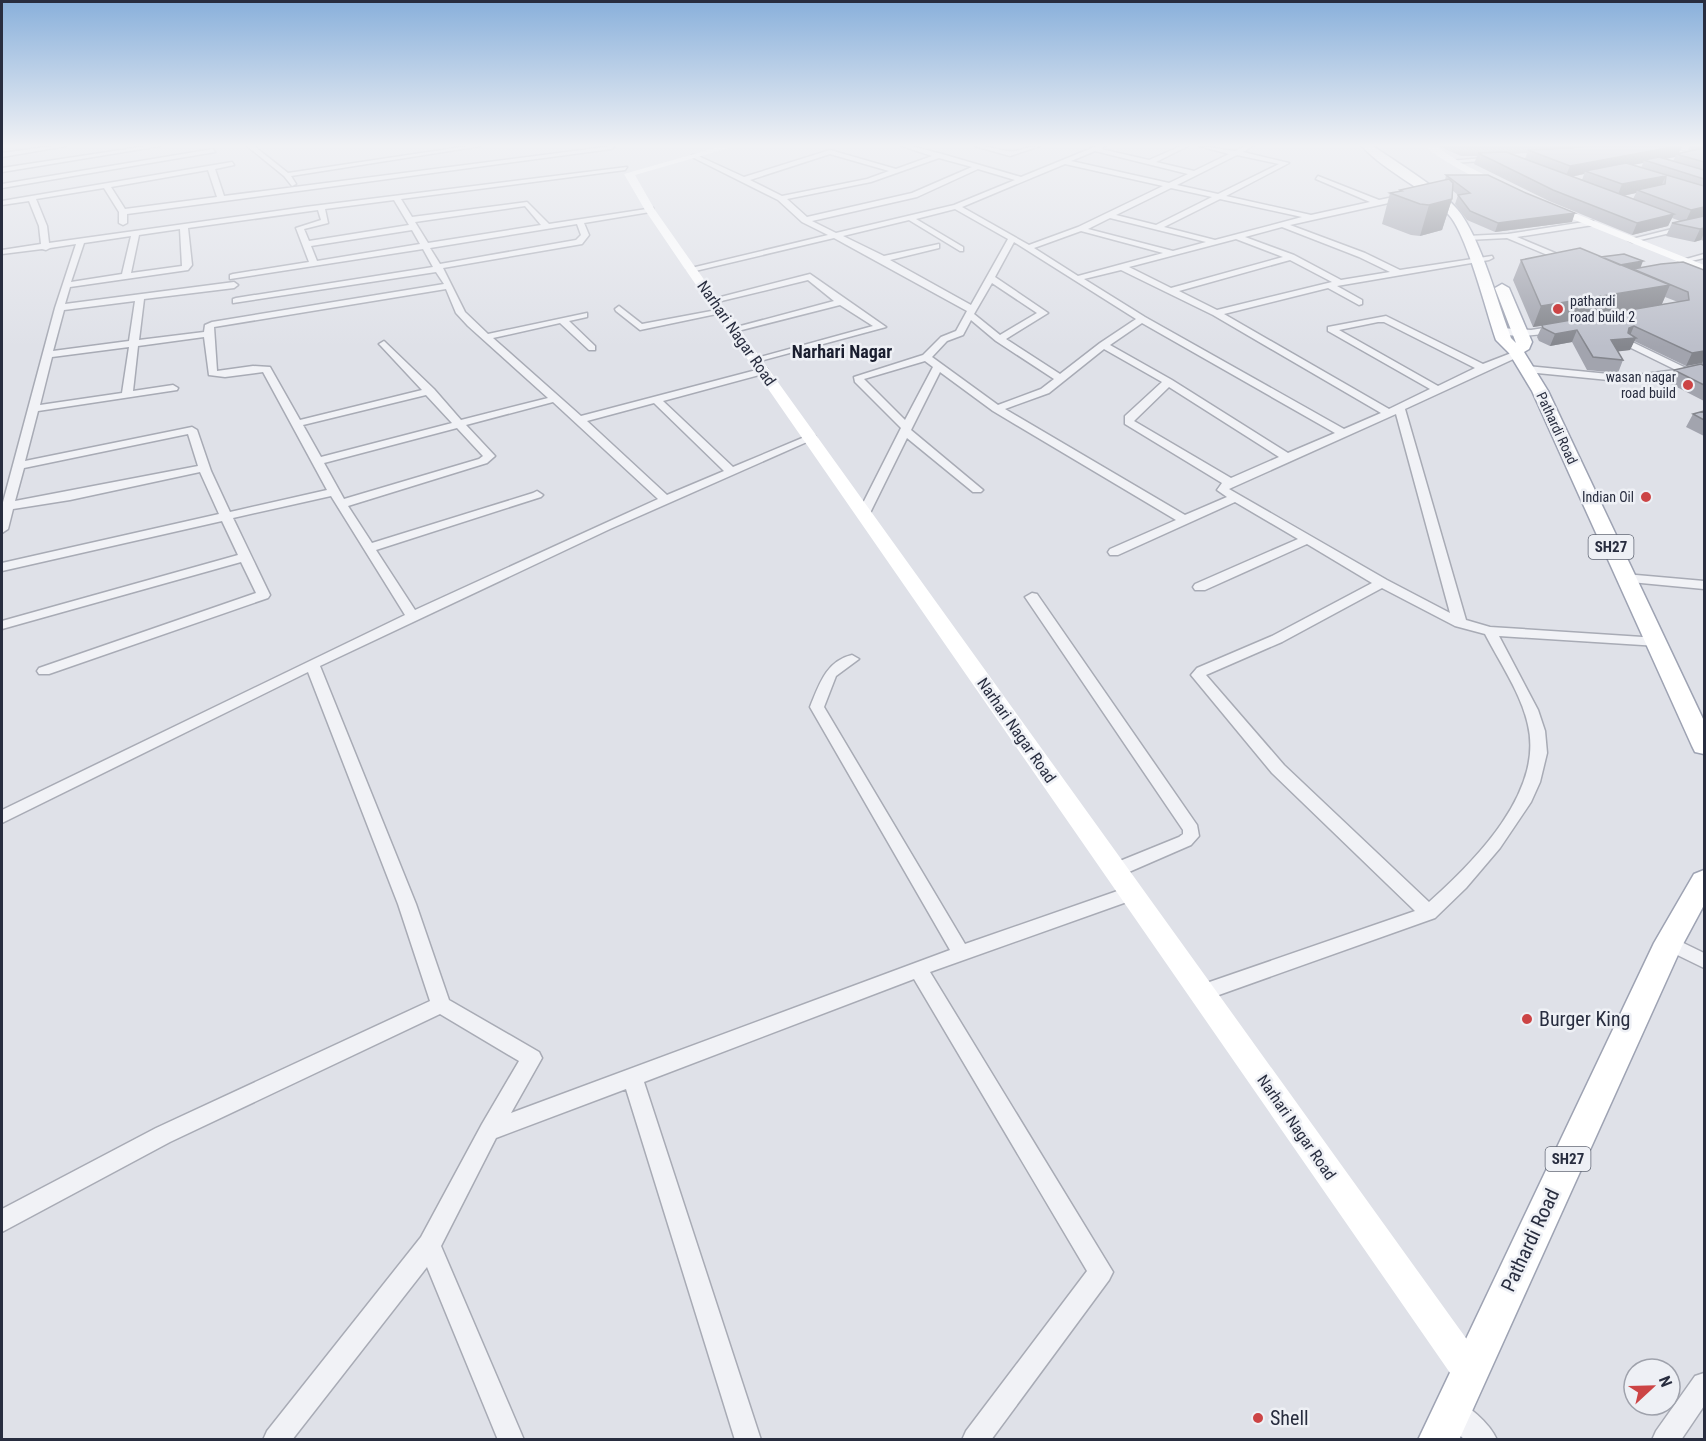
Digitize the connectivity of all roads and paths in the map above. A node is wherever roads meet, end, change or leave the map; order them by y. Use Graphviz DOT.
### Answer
graph roads {
  1 [pos="38,213"];
  2 [pos="123,213"];
  3 [pos="274,213"];
  4 [pos="323,213"];
  5 [pos="406,213"];
  6 [pos="477,213"];
  7 [pos="520,213"];
  8 [pos="537,213"];
  9 [pos="629,213"];
  10 [pos="652,213"];
  11 [pos="798,213"];
  12 [pos="834,213"];
  13 [pos="930,213"];
  14 [pos="967,213"];
  15 [pos="1113,213"];
  16 [pos="1185,213"];
  17 [pos="1294,213"];
  18 [pos="1327,213"];
  19 [pos="1454,213"];
  20 [pos="1567,213"];
  21 [pos="1109,215"];
  22 [pos="1310,217"];
  23 [pos="910,218"];
  24 [pos="805,220"];
  25 [pos="1665,220"];
  26 [pos="580,221"];
  27 [pos="1590,223"];
  28 [pos="1704,223"];
  29 [pos="448,224"];
  30 [pos="1284,225"];
  31 [pos="184,226"];
  32 [pos="413,226"];
  33 [pos="547,226"];
  34 [pos="1158,227"];
  35 [pos="426,228"];
  36 [pos="1685,228"];
  37 [pos="1081,229"];
  38 [pos="135,234"];
  39 [pos="122,236"];
  40 [pos="833,236"];
  41 [pos="1236,236"];
  42 [pos="1508,236"];
  43 [pos="1012,238"];
  44 [pos="1473,238"];
  45 [pos="1632,240"];
  46 [pos="1214,242"];
  47 [pos="80,243"];
  48 [pos="306,244"];
  49 [pos="425,246"];
  50 [pos="936,246"];
  51 [pos="46,248"];
  52 [pos="1028,248"];
  53 [pos="960,249"];
  54 [pos="2,253"];
  55 [pos="1172,253"];
  56 [pos="1704,256"];
  57 [pos="1291,257"];
  58 [pos="1489,258"];
  59 [pos="883,259"];
  60 [pos="1474,259"];
  61 [pos="1688,262"];
  62 [pos="314,264"];
  63 [pos="1580,266"];
  64 [pos="1122,267"];
  65 [pos="437,268"];
  66 [pos="1669,268"];
  67 [pos="691,269"];
  68 [pos="1704,269"];
  69 [pos="1399,273"];
  70 [pos="126,277"];
  71 [pos="233,277"];
  72 [pos="990,278"];
  73 [pos="1076,279"];
  74 [pos="1340,283"];
  75 [pos="66,285"];
  76 [pos="1328,285"];
  77 [pos="448,286"];
  78 [pos="1170,291"];
  79 [pos="140,297"];
  80 [pos="236,301"];
  81 [pos="841,302"];
  82 [pos="1359,302"];
  83 [pos="59,308"];
  84 [pos="619,309"];
  85 [pos="971,312"];
  86 [pos="723,313"];
  87 [pos="1216,313"];
  88 [pos="584,315"];
  89 [pos="1142,319"];
  90 [pos="238,320"];
  91 [pos="562,320"];
  92 [pos="1565,327"];
  93 [pos="208,334"];
  94 [pos="486,337"];
  95 [pos="999,339"];
  96 [pos="1628,343"];
  97 [pos="134,344"];
  98 [pos="384,344"];
  99 [pos="1103,345"];
  100 [pos="592,348"];
  101 [pos="1520,352"];
  102 [pos="47,356"];
  103 [pos="926,357"];
  104 [pos="760,366"];
  105 [pos="938,366"];
  106 [pos="1704,367"];
  107 [pos="1483,368"];
  108 [pos="1685,371"];
  109 [pos="1059,378"];
  110 [pos="1168,382"];
  111 [pos="173,388"];
  112 [pos="1437,389"];
  113 [pos="430,391"];
  114 [pos="127,395"];
  115 [pos="554,399"];
  116 [pos="656,400"];
  117 [pos="33,409"];
  118 [pos="997,409"];
  119 [pos="1394,410"];
  120 [pos="579,420"];
  121 [pos="296,424"];
  122 [pos="460,424"];
  123 [pos="905,429"];
  124 [pos="1344,434"];
  125 [pos="811,438"];
  126 [pos="1288,458"];
  127 [pos="316,462"];
  128 [pos="18,466"];
  129 [pos="204,468"];
  130 [pos="731,471"];
  131 [pos="1230,483"];
  132 [pos="977,490"];
  133 [pos="334,492"];
  134 [pos="537,495"];
  135 [pos="1234,498"];
  136 [pos="664,500"];
  137 [pos="341,504"];
  138 [pos="8,506"];
  139 [pos="864,513"];
  140 [pos="227,517"];
  141 [pos="1183,519"];
  142 [pos="2,529"];
  143 [pos="1307,540"];
  144 [pos="369,549"];
  145 [pos="1114,552"];
  146 [pos="246,557"];
  147 [pos="2,567"];
  148 [pos="1625,578"];
  149 [pos="1382,583"];
  150 [pos="1704,585"];
  151 [pos="1200,586"];
  152 [pos="1032,597"];
  153 [pos="412,616"];
  154 [pos="1461,623"];
  155 [pos="2,625"];
  156 [pos="1490,631"];
  157 [pos="1658,642"];
  158 [pos="852,658"];
  159 [pos="312,665"];
  160 [pos="44,671"];
  161 [pos="1704,746"];
  162 [pos="2,817"];
  163 [pos="1116,870"];
  164 [pos="1704,881"];
  165 [pos="1132,893"];
  166 [pos="1429,913"];
  167 [pos="1669,943"];
  168 [pos="961,953"];
  169 [pos="1704,962"];
  170 [pos="918,970"];
  171 [pos="1202,993"];
  172 [pos="441,1005"];
  173 [pos="632,1077"];
  174 [pos="489,1131"];
  175 [pos="2,1221"];
  176 [pos="429,1245"];
  177 [pos="1469,1371"];
  178 [pos="1704,1386"];
  179 [pos="1445,1425"];
  180 [pos="276,1440"];
  181 [pos="511,1440"];
  182 [pos="748,1440"];
  183 [pos="975,1440"];
  184 [pos="1484,1440"];
  185 [pos="1665,1440"];
  1 -- 51 [label="street"];
  2 -- 39 [label="street"];
  3 -- 31 [label="street"];
  4 -- 48 [label="street"];
  5 -- 32 [label="street"];
  6 -- 32 [label="street"];
  7 -- 29 [label="street"];
  8 -- 33 [label="street"];
  9 -- 26 [label="street"];
  10 -- 67 [label="street, Narhari Nagar Road"];
  11 -- 24 [label="street"];
  12 -- 24 [label="street"];
  13 -- 23 [label="street"];
  14 -- 43 [label="street"];
  15 -- 21 [label="street"];
  16 -- 34 [label="street"];
  17 -- 22 [label="street"];
  18 -- 22 [label="street"];
  19 -- 44 [label="main road, Pathardi Road / SH27"];
  20 -- 27 [label="street"];
  21 -- 34 [label="street"];
  21 -- 37 [label="street"];
  22 -- 30 [label="street"];
  23 -- 40 [label="street"];
  23 -- 53 [label="street"];
  24 -- 40 [label="street"];
  25 -- 36 [label="street"];
  26 -- 33 [label="street"];
  26 -- 65 [label="street"];
  27 -- 42 [label="street"];
  27 -- 45 [label="street"];
  28 -- 36 [label="street"];
  30 -- 41 [label="street"];
  30 -- 69 [label="street"];
  31 -- 38 [label="street"];
  31 -- 70 [label="street"];
  32 -- 35 [label="street"];
  32 -- 48 [label="street"];
  32 -- 49 [label="street"];
  33 -- 49 [label="street"];
  34 -- 46 [label="street"];
  36 -- 45 [label="street"];
  37 -- 52 [label="street"];
  37 -- 55 [label="street"];
  38 -- 39 [label="street"];
  38 -- 70 [label="street"];
  39 -- 47 [label="street"];
  40 -- 59 [label="street"];
  40 -- 67 [label="street"];
  41 -- 46 [label="street"];
  41 -- 57 [label="street"];
  42 -- 44 [label="street"];
  42 -- 63 [label="street"];
  43 -- 52 [label="street"];
  43 -- 72 [label="street"];
  44 -- 58 [label="main road"];
  44 -- 60 [label="main road, Pathardi Road / SH27"];
  45 -- 61 [label="street"];
  46 -- 55 [label="street"];
  47 -- 51 [label="street"];
  47 -- 75 [label="street"];
  48 -- 62 [label="street"];
  49 -- 62 [label="street"];
  49 -- 65 [label="street"];
  50 -- 59 [label="street"];
  51 -- 54 [label="street"];
  52 -- 73 [label="street"];
  55 -- 64 [label="street"];
  56 -- 61 [label="street"];
  57 -- 74 [label="street"];
  57 -- 78 [label="street"];
  58 -- 60 [label="street"];
  58 -- 101 [label="main road"];
  59 -- 85 [label="street"];
  60 -- 69 [label="street"];
  60 -- 101 [label="main road, Pathardi Road / SH27"];
  61 -- 66 [label="street"];
  61 -- 68 [label="street"];
  62 -- 71 [label="street"];
  64 -- 73 [label="street"];
  64 -- 78 [label="street"];
  65 -- 77 [label="street"];
  65 -- 80 [label="street"];
  67 -- 86 [label="street, Narhari Nagar Road"];
  69 -- 74 [label="street"];
  70 -- 75 [label="street"];
  71 -- 79 [label="street"];
  71 -- 80 [label="street"];
  72 -- 85 [label="street"];
  72 -- 95 [label="street"];
  73 -- 89 [label="street"];
  74 -- 76 [label="street"];
  75 -- 83 [label="street"];
  76 -- 82 [label="street"];
  76 -- 87 [label="street"];
  77 -- 90 [label="street"];
  77 -- 94 [label="street"];
  78 -- 87 [label="street"];
  79 -- 83 [label="street"];
  79 -- 97 [label="street"];
  80 -- 90 [label="street"];
  81 -- 86 [label="street"];
  81 -- 86 [label="street"];
  81 -- 104 [label="street"];
  83 -- 102 [label="street"];
  84 -- 86 [label="street"];
  85 -- 95 [label="street"];
  85 -- 103 [label="street"];
  86 -- 104 [label="street, Narhari Nagar Road"];
  87 -- 119 [label="street"];
  88 -- 91 [label="street"];
  89 -- 99 [label="street"];
  89 -- 124 [label="street"];
  90 -- 93 [label="street"];
  91 -- 94 [label="street"];
  91 -- 100 [label="street"];
  92 -- 101 [label="street"];
  93 -- 97 [label="street"];
  93 -- 121 [label="street"];
  94 -- 115 [label="street"];
  95 -- 109 [label="street"];
  96 -- 108 [label="street"];
  97 -- 102 [label="street"];
  97 -- 114 [label="street"];
  98 -- 113 [label="street"];
  99 -- 109 [label="street"];
  99 -- 110 [label="street"];
  101 -- 107 [label="street"];
  101 -- 108 [label="street"];
  101 -- 148 [label="main road, Pathardi Road / SH27"];
  102 -- 117 [label="street"];
  103 -- 105 [label="street"];
  103 -- 123 [label="street"];
  104 -- 116 [label="street"];
  104 -- 125 [label="street, Narhari Nagar Road"];
  105 -- 118 [label="street"];
  105 -- 123 [label="street"];
  106 -- 108 [label="street"];
  107 -- 112 [label="street"];
  107 -- 112 [label="street"];
  109 -- 118 [label="street"];
  110 -- 126 [label="street"];
  110 -- 131 [label="street"];
  111 -- 114 [label="street"];
  112 -- 119 [label="street"];
  113 -- 121 [label="street"];
  113 -- 122 [label="street"];
  114 -- 117 [label="street"];
  115 -- 120 [label="street"];
  115 -- 122 [label="street"];
  116 -- 120 [label="street"];
  116 -- 130 [label="street"];
  117 -- 128 [label="street"];
  118 -- 141 [label="street"];
  119 -- 124 [label="street"];
  119 -- 154 [label="street"];
  120 -- 136 [label="street"];
  121 -- 127 [label="street"];
  122 -- 127 [label="street"];
  122 -- 137 [label="street"];
  123 -- 132 [label="street"];
  123 -- 139 [label="street"];
  124 -- 126 [label="street"];
  125 -- 130 [label="street"];
  125 -- 139 [label="street, Narhari Nagar Road"];
  126 -- 131 [label="street"];
  127 -- 133 [label="street"];
  128 -- 129 [label="street"];
  128 -- 138 [label="street"];
  129 -- 138 [label="street"];
  129 -- 140 [label="street"];
  130 -- 136 [label="street"];
  131 -- 135 [label="street"];
  133 -- 137 [label="street"];
  133 -- 140 [label="street"];
  134 -- 144 [label="street"];
  135 -- 141 [label="street"];
  135 -- 143 [label="street"];
  136 -- 153 [label="street"];
  137 -- 144 [label="street"];
  138 -- 142 [label="street"];
  139 -- 163 [label="street, Narhari Nagar Road"];
  140 -- 146 [label="street"];
  140 -- 147 [label="street"];
  141 -- 145 [label="street"];
  143 -- 149 [label="street"];
  143 -- 151 [label="street"];
  144 -- 153 [label="street"];
  146 -- 155 [label="street"];
  146 -- 160 [label="street"];
  148 -- 150 [label="street"];
  148 -- 157 [label="main road, Pathardi Road / SH27"];
  149 -- 154 [label="street"];
  149 -- 166 [label="street"];
  152 -- 163 [label="street"];
  153 -- 159 [label="street"];
  154 -- 156 [label="street"];
  156 -- 157 [label="street"];
  156 -- 166 [label="street"];
  157 -- 161 [label="main road, Pathardi Road / SH27"];
  158 -- 168 [label="street"];
  159 -- 162 [label="street"];
  159 -- 172 [label="street"];
  163 -- 165 [label="street, Narhari Nagar Road"];
  164 -- 167 [label="main road, Pathardi Road / SH27"];
  165 -- 168 [label="street"];
  165 -- 171 [label="street, Narhari Nagar Road"];
  166 -- 171 [label="street"];
  167 -- 169 [label="street"];
  167 -- 177 [label="main road, Pathardi Road / SH27"];
  168 -- 170 [label="street"];
  170 -- 173 [label="street"];
  170 -- 183 [label="street"];
  171 -- 177 [label="street, Narhari Nagar Road"];
  172 -- 174 [label="street"];
  172 -- 175 [label="street"];
  173 -- 174 [label="street"];
  173 -- 182 [label="street"];
  174 -- 176 [label="street"];
  176 -- 180 [label="street"];
  176 -- 181 [label="street"];
  177 -- 179 [label="main road, Pathardi Road / SH27"];
  178 -- 185 [label="street"];
  179 -- 184 [label="street"];
}
